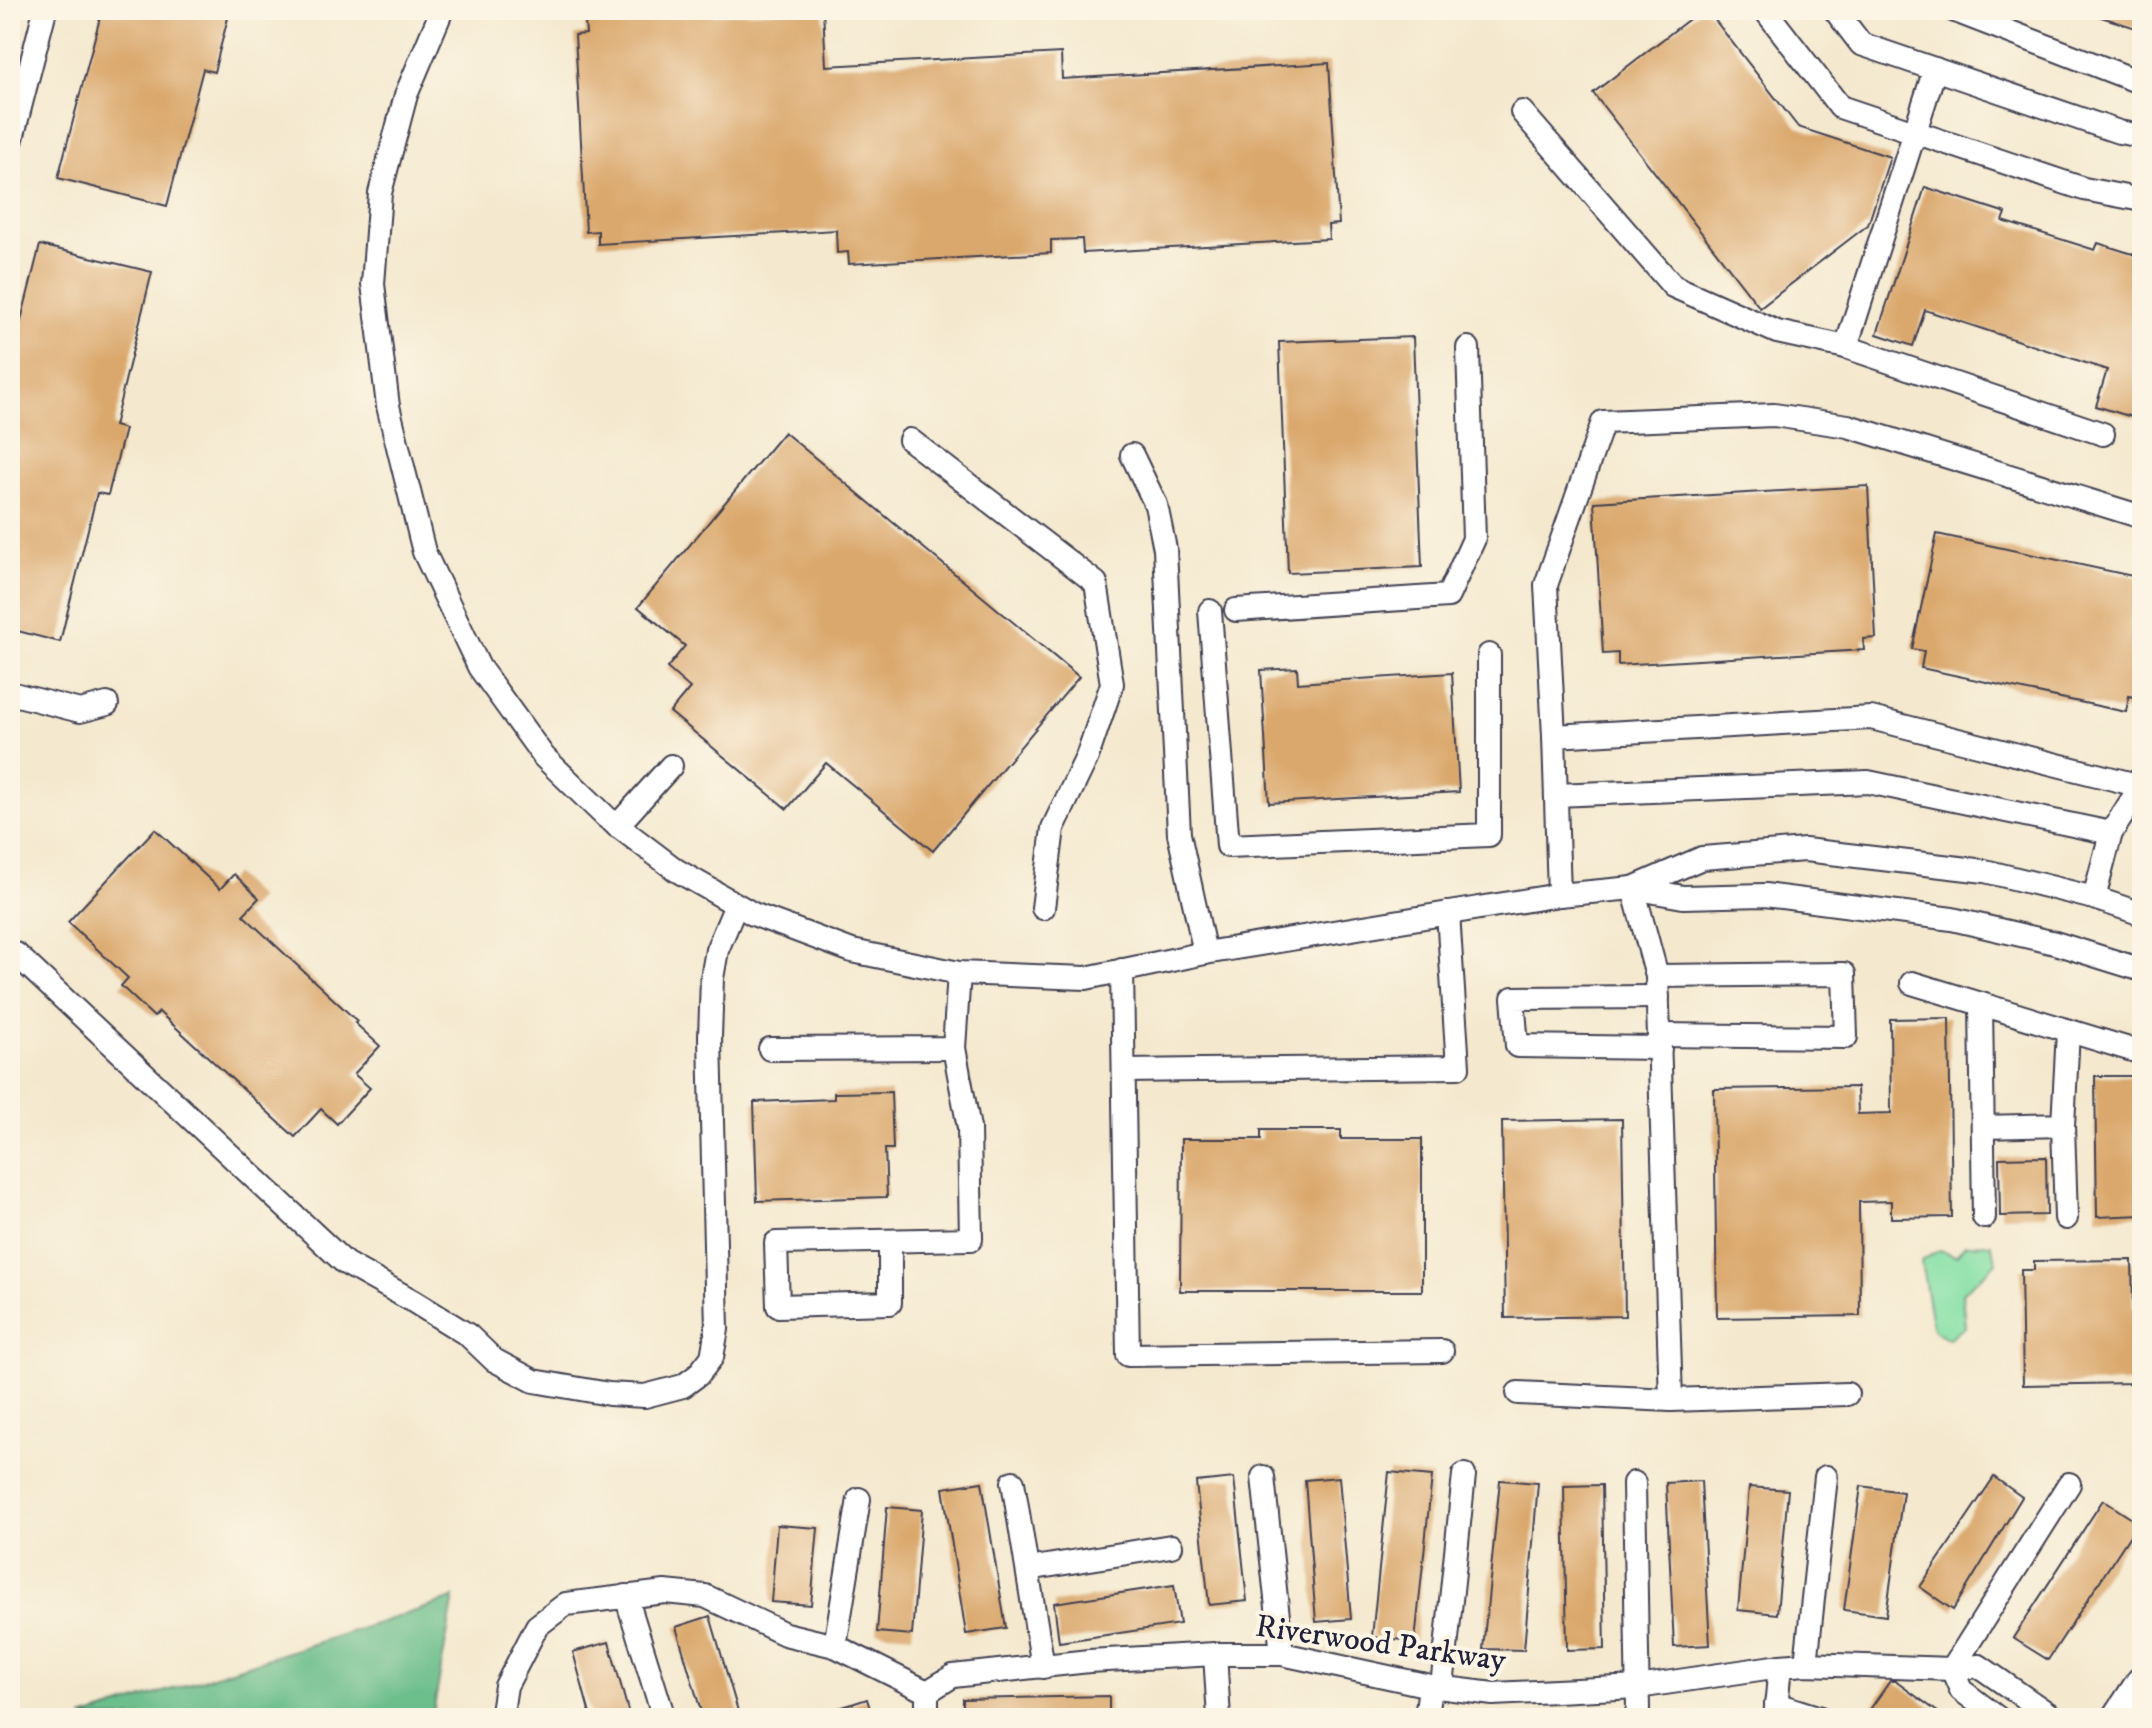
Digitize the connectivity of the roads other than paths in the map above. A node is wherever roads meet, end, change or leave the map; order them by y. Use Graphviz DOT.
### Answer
graph roads {
  1 [pos="45,10"];
  2 [pos="442,10"];
  3 [pos="1765,10"];
  4 [pos="1835,10"];
  5 [pos="1953,10"];
  6 [pos="1935,69"];
  7 [pos="2142,83"];
  8 [pos="1522,112"];
  9 [pos="1915,132"];
  10 [pos="2142,136"];
  11 [pos="10,146"];
  12 [pos="2142,200"];
  13 [pos="1846,347"];
  14 [pos="1468,348"];
  15 [pos="2103,434"];
  16 [pos="910,440"];
  17 [pos="1132,455"];
  18 [pos="2142,517"];
  19 [pos="1236,610"];
  20 [pos="1210,611"];
  21 [pos="1489,655"];
  22 [pos="10,693"];
  23 [pos="107,704"];
  24 [pos="1554,736"];
  25 [pos="671,766"];
  26 [pos="2141,784"];
  27 [pos="1556,795"];
  28 [pos="617,826"];
  29 [pos="2111,833"];
  30 [pos="1633,888"];
  31 [pos="1559,895"];
  32 [pos="2094,898"];
  33 [pos="736,905"];
  34 [pos="1043,908"];
  35 [pos="1448,913"];
  36 [pos="2142,914"];
  37 [pos="2142,947"];
  38 [pos="1205,953"];
  39 [pos="16,954"];
  40 [pos="2136,968"];
  41 [pos="1122,970"];
  42 [pos="959,973"];
  43 [pos="1912,983"];
  44 [pos="1658,986"];
  45 [pos="1981,1004"];
  46 [pos="2068,1031"];
  47 [pos="1659,1042"];
  48 [pos="954,1048"];
  49 [pos="770,1049"];
  50 [pos="2142,1053"];
  51 [pos="1124,1071"];
  52 [pos="2063,1125"];
  53 [pos="1983,1127"];
  54 [pos="1984,1217"];
  55 [pos="2066,1218"];
  56 [pos="890,1241"];
  57 [pos="1442,1351"];
  58 [pos="1518,1393"];
  59 [pos="1847,1394"];
  60 [pos="1671,1400"];
  61 [pos="1464,1475"];
  62 [pos="1263,1477"];
  63 [pos="1826,1477"];
  64 [pos="1013,1482"];
  65 [pos="1634,1483"];
  66 [pos="2069,1484"];
  67 [pos="859,1499"];
  68 [pos="1171,1546"];
  69 [pos="1028,1569"];
  70 [pos="626,1596"];
  71 [pos="835,1646"];
  72 [pos="1215,1654"];
  73 [pos="1282,1654"];
  74 [pos="1806,1664"];
  75 [pos="1780,1666"];
  76 [pos="1043,1667"];
  77 [pos="1952,1669"];
  78 [pos="2142,1683"];
  79 [pos="1436,1686"];
  80 [pos="1638,1687"];
  81 [pos="927,1692"];
  82 [pos="1776,1711"];
  83 [pos="501,1718"];
  84 [pos="664,1718"];
  85 [pos="927,1718"];
  86 [pos="1219,1718"];
  87 [pos="1426,1718"];
  88 [pos="1635,1718"];
  89 [pos="1820,1718"];
  90 [pos="1998,1718"];
  91 [pos="2054,1718"];
  92 [pos="2119,1718"];
  1 -- 11 [label="street"];
  2 -- 28 [label="street"];
  3 -- 9 [label="street"];
  4 -- 6 [label="street"];
  5 -- 7 [label="street"];
  6 -- 9 [label="street"];
  6 -- 10 [label="street"];
  8 -- 13 [label="street"];
  9 -- 12 [label="street"];
  9 -- 13 [label="street"];
  13 -- 15 [label="street"];
  14 -- 19 [label="street"];
  16 -- 34 [label="street"];
  17 -- 38 [label="street"];
  18 -- 24 [label="street"];
  20 -- 21 [label="street"];
  22 -- 23 [label="street"];
  24 -- 26 [label="street"];
  24 -- 27 [label="street"];
  25 -- 28 [label="street"];
  26 -- 29 [label="street"];
  27 -- 29 [label="street"];
  27 -- 31 [label="street"];
  28 -- 33 [label="street"];
  29 -- 32 [label="street"];
  30 -- 31 [label="street"];
  30 -- 32 [label="street"];
  30 -- 40 [label="street"];
  30 -- 44 [label="street"];
  31 -- 35 [label="street"];
  32 -- 36 [label="street"];
  33 -- 39 [label="street"];
  33 -- 42 [label="street"];
  35 -- 38 [label="street"];
  35 -- 51 [label="street"];
  37 -- 40 [label="street"];
  38 -- 41 [label="street"];
  41 -- 42 [label="street"];
  41 -- 51 [label="street"];
  42 -- 48 [label="street"];
  43 -- 45 [label="street"];
  44 -- 47 [label="street"];
  44 -- 47 [label="street"];
  44 -- 47 [label="street"];
  45 -- 46 [label="street"];
  45 -- 53 [label="street"];
  46 -- 50 [label="street"];
  46 -- 52 [label="street"];
  47 -- 60 [label="street"];
  48 -- 49 [label="street"];
  48 -- 56 [label="street"];
  51 -- 57 [label="street"];
  52 -- 53 [label="street"];
  52 -- 55 [label="street"];
  53 -- 54 [label="street"];
  56 -- 56 [label="street"];
  58 -- 60 [label="street"];
  59 -- 60 [label="street"];
  61 -- 79 [label="street"];
  62 -- 73 [label="street"];
  63 -- 74 [label="street"];
  64 -- 69 [label="street"];
  65 -- 80 [label="street"];
  66 -- 77 [label="street"];
  67 -- 71 [label="street"];
  68 -- 69 [label="street"];
  69 -- 76 [label="street"];
  70 -- 71 [label="street"];
  70 -- 83 [label="street"];
  70 -- 84 [label="street"];
  71 -- 81 [label="street"];
  72 -- 73 [label="street, Riverwood Parkway"];
  72 -- 76 [label="street, Riverwood Parkway"];
  72 -- 86 [label="street"];
  73 -- 79 [label="street, Riverwood Parkway"];
  74 -- 75 [label="street, Riverwood Parkway"];
  74 -- 77 [label="street, Riverwood Parkway"];
  75 -- 80 [label="street, Riverwood Parkway"];
  75 -- 82 [label="street"];
  76 -- 81 [label="street, Riverwood Parkway"];
  77 -- 90 [label="street"];
  77 -- 91 [label="street, Riverwood Parkway"];
  78 -- 92 [label="highway"];
  79 -- 80 [label="street, Riverwood Parkway"];
  79 -- 87 [label="street"];
  80 -- 88 [label="street"];
  81 -- 85 [label="street"];
  82 -- 89 [label="street"];
}
